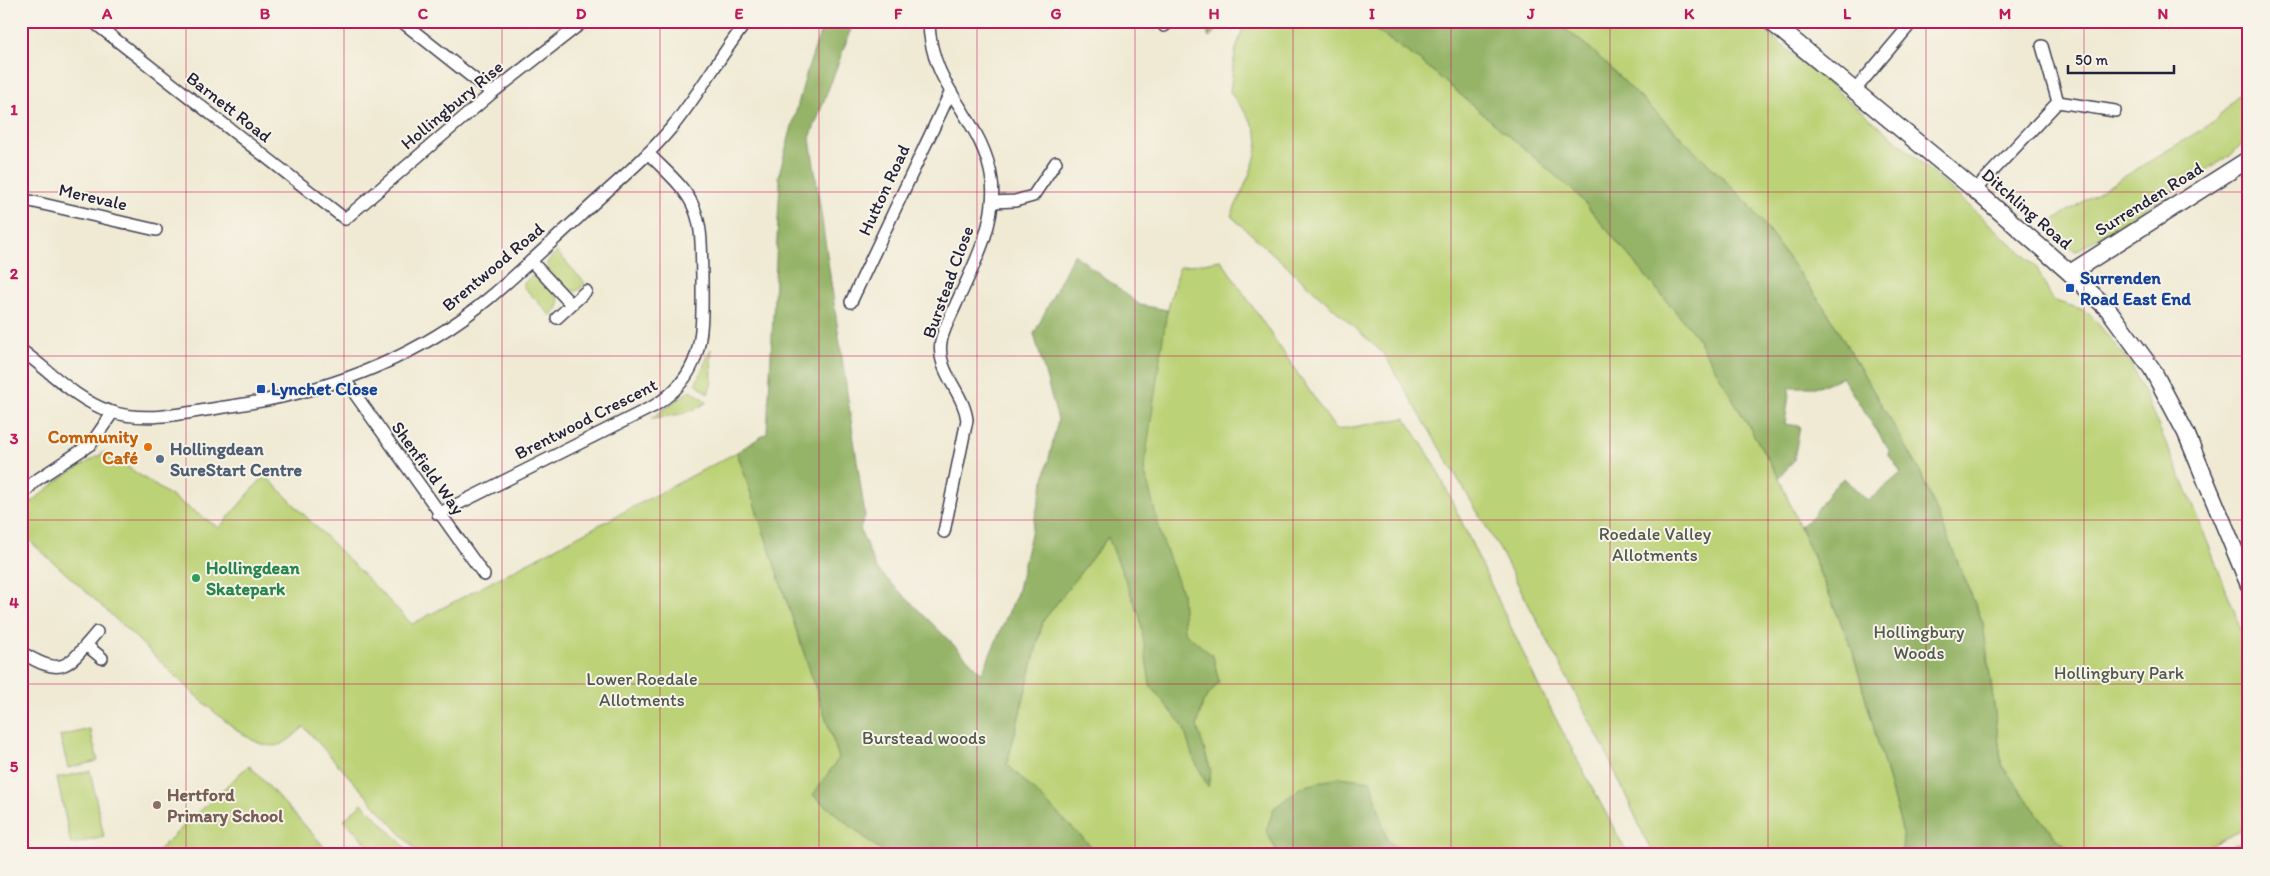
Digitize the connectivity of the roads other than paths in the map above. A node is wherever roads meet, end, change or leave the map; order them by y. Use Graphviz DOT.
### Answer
graph roads {
  1 [pos="92,21"];
  2 [pos="401,21"];
  3 [pos="584,21"];
  4 [pos="747,21"];
  5 [pos="929,21"];
  6 [pos="1770,21"];
  7 [pos="1913,21"];
  8 [pos="2042,46"];
  9 [pos="1855,90"];
  10 [pos="950,92"];
  11 [pos="492,93"];
  12 [pos="2058,102"];
  13 [pos="2115,111"];
  14 [pos="648,153"];
  15 [pos="2249,159"];
  16 [pos="1056,162"];
  17 [pos="1975,190"];
  18 [pos="21,199"];
  19 [pos="992,202"];
  20 [pos="345,219"];
  21 [pos="156,230"];
  22 [pos="531,261"];
  23 [pos="2070,272"];
  24 [pos="586,291"];
  25 [pos="851,302"];
  26 [pos="572,304"];
  27 [pos="556,318"];
  28 [pos="21,350"];
  29 [pos="344,380"];
  30 [pos="113,412"];
  31 [pos="21,496"];
  32 [pos="438,514"];
  33 [pos="944,532"];
  34 [pos="484,575"];
  35 [pos="2249,585"];
  36 [pos="97,632"];
  37 [pos="86,645"];
  38 [pos="21,652"];
  39 [pos="102,658"];
  1 -- 20 [label="street, Barnett Road"];
  2 -- 11 [label="street"];
  3 -- 11 [label="street, Hollingbury Rise"];
  4 -- 14 [label="street, Brentwood Road"];
  5 -- 10 [label="street, Burstead Close"];
  6 -- 9 [label="street, Ditchling Road"];
  7 -- 9 [label="street"];
  8 -- 12 [label="street"];
  9 -- 17 [label="street, Ditchling Road"];
  10 -- 19 [label="street, Burstead Close"];
  10 -- 25 [label="street, Hutton Road"];
  11 -- 20 [label="street, Hollingbury Rise"];
  12 -- 13 [label="street"];
  12 -- 17 [label="street"];
  14 -- 22 [label="street, Brentwood Road"];
  14 -- 32 [label="street, Brentwood Crescent"];
  15 -- 23 [label="street, Surrenden Road"];
  16 -- 19 [label="street"];
  17 -- 23 [label="street, Ditchling Road"];
  18 -- 21 [label="street, Merevale"];
  19 -- 33 [label="street, Burstead Close"];
  22 -- 26 [label="street"];
  22 -- 29 [label="street, Brentwood Road"];
  23 -- 35 [label="street, Ditchling Road"];
  24 -- 26 [label="street"];
  26 -- 27 [label="street"];
  28 -- 30 [label="street, Brentwood Road"];
  29 -- 30 [label="street, Brentwood Road"];
  29 -- 32 [label="street, Shenfield Way"];
  30 -- 31 [label="street"];
  32 -- 34 [label="street, Shenfield Way"];
  36 -- 37 [label="street"];
  37 -- 38 [label="street"];
  37 -- 39 [label="street"];
}
